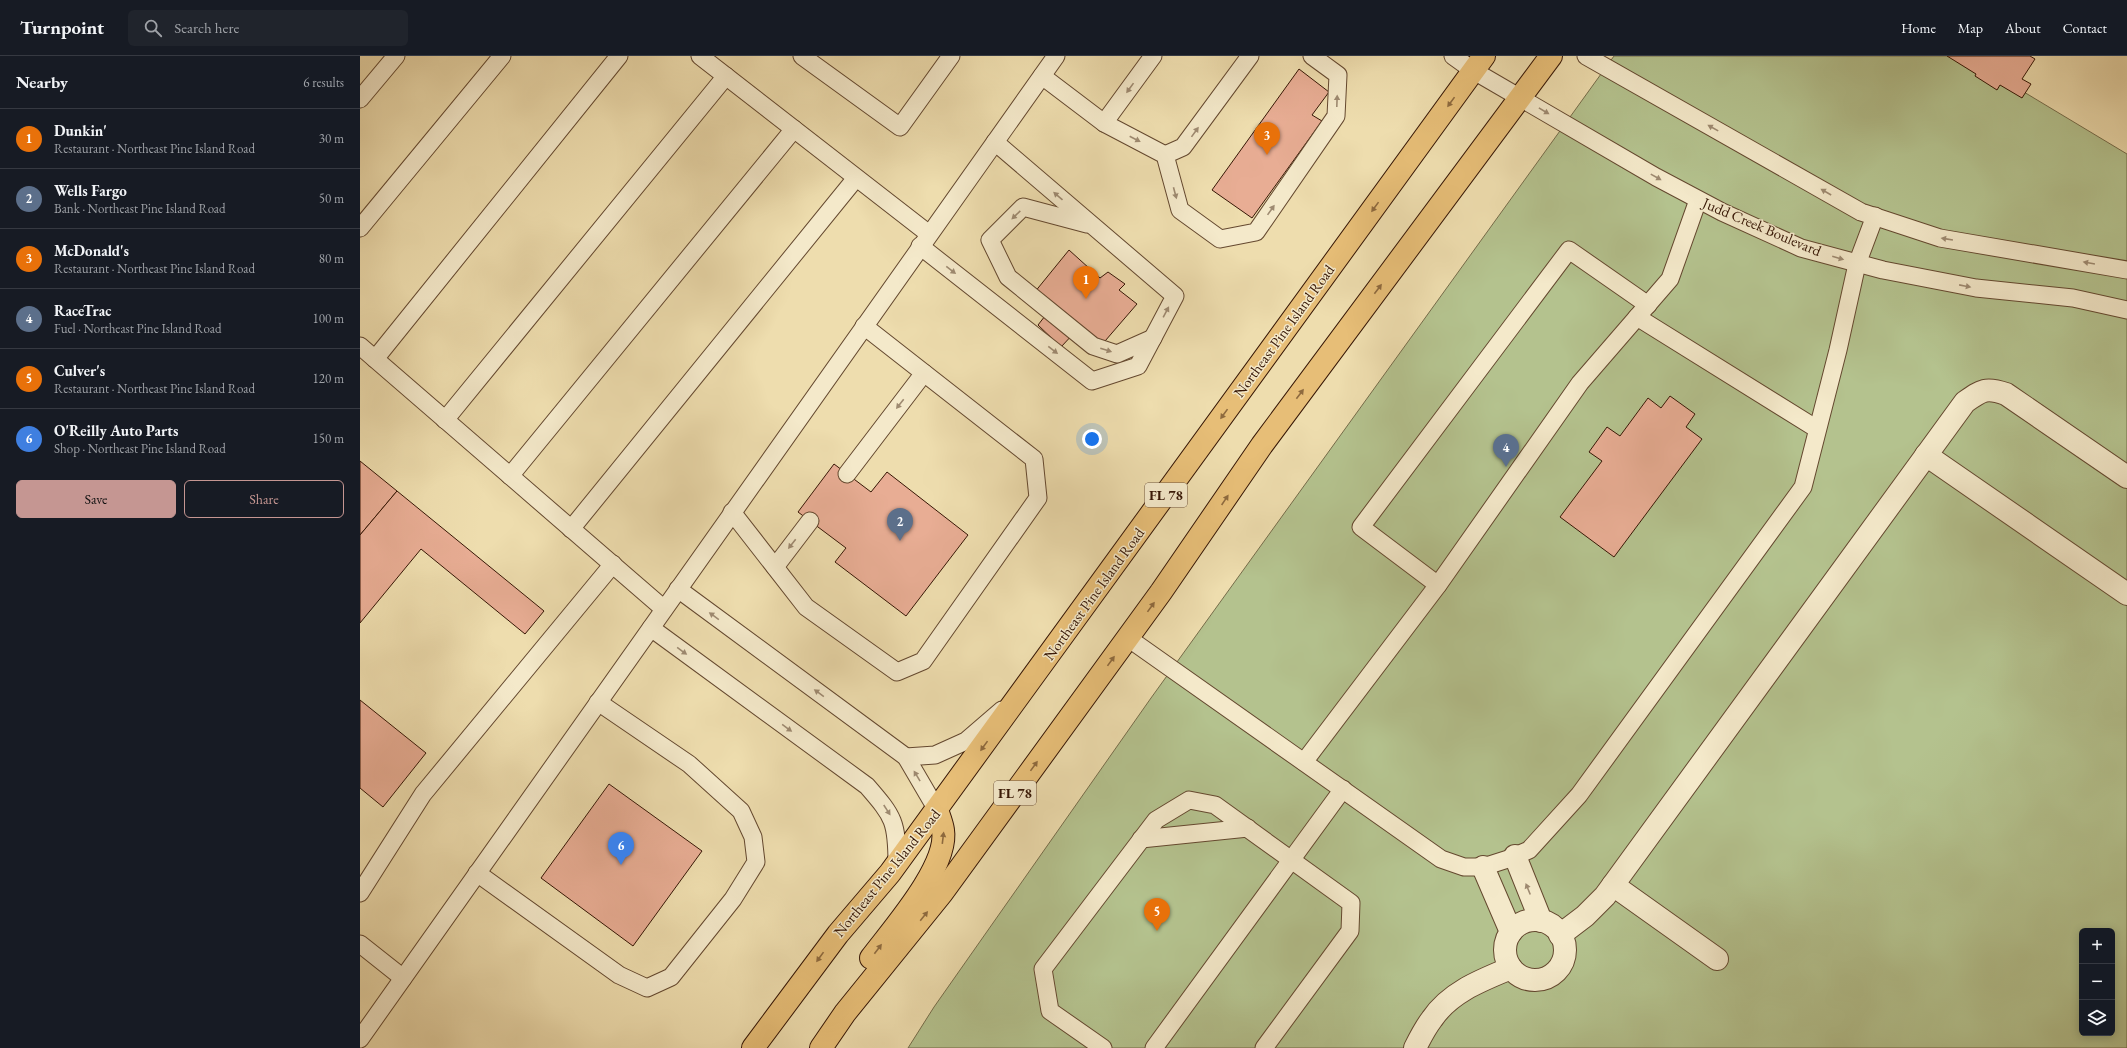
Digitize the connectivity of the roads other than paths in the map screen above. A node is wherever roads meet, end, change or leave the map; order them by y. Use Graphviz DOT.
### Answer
graph roads {
  1 [pos="396,56"];
  2 [pos="502,56"];
  3 [pos="619,56"];
  4 [pos="700,56"];
  5 [pos="802,56"];
  6 [pos="951,56"];
  7 [pos="1056,56"];
  8 [pos="1152,56"];
  9 [pos="1250,56"];
  10 [pos="1312,56"];
  11 [pos="1453,56"];
  12 [pos="1551,56"];
  13 [pos="1586,56"];
  14 [pos="1479,63"];
  15 [pos="726,76"];
  16 [pos="1042,76"];
  17 [pos="1521,97"];
  18 [pos="360,99"];
  19 [pos="1104,123"];
  20 [pos="794,130"];
  21 [pos="995,142"];
  22 [pos="1165,155"];
  23 [pos="856,178"];
  24 [pos="1698,200"];
  25 [pos="1875,216"];
  26 [pos="1091,225"];
  27 [pos="360,228"];
  28 [pos="924,240"];
  29 [pos="1856,264"];
  30 [pos="2127,270"];
  31 [pos="2127,310"];
  32 [pos="1642,311"];
  33 [pos="864,326"];
  34 [pos="1152,338"];
  35 [pos="360,346"];
  36 [pos="375,359"];
  37 [pos="924,373"];
  38 [pos="445,420"];
  39 [pos="1818,429"];
  40 [pos="1926,455"];
  41 [pos="847,474"];
  42 [pos="510,476"];
  43 [pos="2127,477"];
  44 [pos="732,512"];
  45 [pos="810,521"];
  46 [pos="571,528"];
  47 [pos="613,564"];
  48 [pos="775,566"];
  49 [pos="1438,585"];
  50 [pos="678,589"];
  51 [pos="2127,594"];
  52 [pos="664,609"];
  53 [pos="650,628"];
  54 [pos="1128,638"];
  55 [pos="1025,691"];
  56 [pos="598,702"];
  57 [pos="906,757"];
  58 [pos="1304,762"];
  59 [pos="1342,790"];
  60 [pos="937,810"];
  61 [pos="1248,828"];
  62 [pos="1141,839"];
  63 [pos="1515,856"];
  64 [pos="1292,859"];
  65 [pos="897,864"];
  66 [pos="1484,867"];
  67 [pos="477,873"];
  68 [pos="1613,885"];
  69 [pos="360,893"];
  70 [pos="1542,922"];
  71 [pos="1512,932"];
  72 [pos="1560,935"];
  73 [pos="360,944"];
  74 [pos="1717,959"];
  75 [pos="1511,968"];
  76 [pos="403,978"];
  77 [pos="360,1039"];
  78 [pos="753,1048"];
  79 [pos="805,1048"];
  80 [pos="821,1048"];
  81 [pos="1103,1048"];
  82 [pos="1154,1048"];
  83 [pos="1264,1048"];
  84 [pos="1414,1048"];
  1 -- 18 [label="lane"];
  2 -- 27 [label="lane"];
  3 -- 36 [label="lane"];
  4 -- 15 [label="lane"];
  5 -- 6 [label="lane"];
  7 -- 16 [label="lane"];
  8 -- 19 [label="lane, one-way"];
  22 -- 9 [label="lane, one-way"];
  22 -- 10 [label="lane, one-way"];
  11 -- 14 [label="lane, Judd Creek Boulevard"];
  12 -- 17 [label="main road, FL 78"];
  25 -- 13 [label="lane, one-way"];
  14 -- 17 [label="lane, Judd Creek Boulevard"];
  14 -- 55 [label="main road, Northeast Pine Island Road / FL 78, one-way"];
  15 -- 20 [label="lane"];
  15 -- 38 [label="lane"];
  16 -- 19 [label="lane"];
  16 -- 21 [label="lane"];
  17 -- 24 [label="lane, Judd Creek Boulevard, one-way"];
  54 -- 17 [label="main road, FL 78, one-way"];
  19 -- 22 [label="lane, one-way"];
  20 -- 23 [label="lane"];
  20 -- 42 [label="lane"];
  26 -- 21 [label="lane, one-way"];
  21 -- 28 [label="lane"];
  23 -- 28 [label="lane"];
  23 -- 46 [label="lane"];
  24 -- 29 [label="lane, Judd Creek Boulevard, one-way"];
  24 -- 32 [label="lane"];
  25 -- 29 [label="lane"];
  30 -- 25 [label="lane, one-way"];
  34 -- 26 [label="lane, one-way"];
  26 -- 34 [label="lane, one-way"];
  28 -- 33 [label="lane"];
  28 -- 34 [label="lane, one-way"];
  29 -- 31 [label="lane, Judd Creek Boulevard, one-way"];
  29 -- 39 [label="lane"];
  32 -- 39 [label="lane"];
  32 -- 49 [label="lane"];
  32 -- 49 [label="lane"];
  33 -- 37 [label="lane"];
  33 -- 44 [label="lane"];
  35 -- 36 [label="lane"];
  36 -- 38 [label="lane"];
  37 -- 41 [label="lane, one-way"];
  37 -- 48 [label="lane"];
  38 -- 42 [label="lane"];
  39 -- 63 [label="lane"];
  40 -- 43 [label="street"];
  40 -- 51 [label="street"];
  40 -- 68 [label="street"];
  42 -- 46 [label="lane"];
  44 -- 48 [label="lane"];
  44 -- 50 [label="lane"];
  45 -- 48 [label="lane, one-way"];
  46 -- 47 [label="lane"];
  47 -- 52 [label="lane"];
  47 -- 69 [label="lane"];
  49 -- 58 [label="lane"];
  50 -- 52 [label="lane"];
  57 -- 50 [label="lane, one-way"];
  52 -- 53 [label="lane"];
  53 -- 56 [label="lane"];
  53 -- 65 [label="lane, one-way"];
  54 -- 58 [label="lane"];
  80 -- 54 [label="main road, FL 78, one-way"];
  55 -- 57 [label="lane"];
  55 -- 60 [label="main road, Northeast Pine Island Road / FL 78, one-way"];
  56 -- 67 [label="lane"];
  56 -- 67 [label="lane"];
  60 -- 57 [label="lane, one-way"];
  58 -- 59 [label="lane"];
  59 -- 64 [label="lane"];
  59 -- 66 [label="lane"];
  60 -- 65 [label="main road, Northeast Pine Island Road / FL 78"];
  79 -- 60 [label="main road, one-way"];
  61 -- 62 [label="lane"];
  61 -- 62 [label="lane"];
  61 -- 64 [label="lane"];
  62 -- 81 [label="lane"];
  63 -- 66 [label="lane"];
  70 -- 63 [label="street, one-way"];
  64 -- 82 [label="lane"];
  64 -- 83 [label="lane"];
  65 -- 78 [label="main road, Northeast Pine Island Road / FL 78, one-way"];
  66 -- 71 [label="street"];
  67 -- 76 [label="lane"];
  68 -- 72 [label="street"];
  68 -- 74 [label="street"];
  70 -- 71 [label="street"];
  70 -- 72 [label="street"];
  71 -- 75 [label="street"];
  72 -- 75 [label="street"];
  73 -- 76 [label="lane"];
  75 -- 84 [label="street"];
  76 -- 77 [label="lane"];
}
